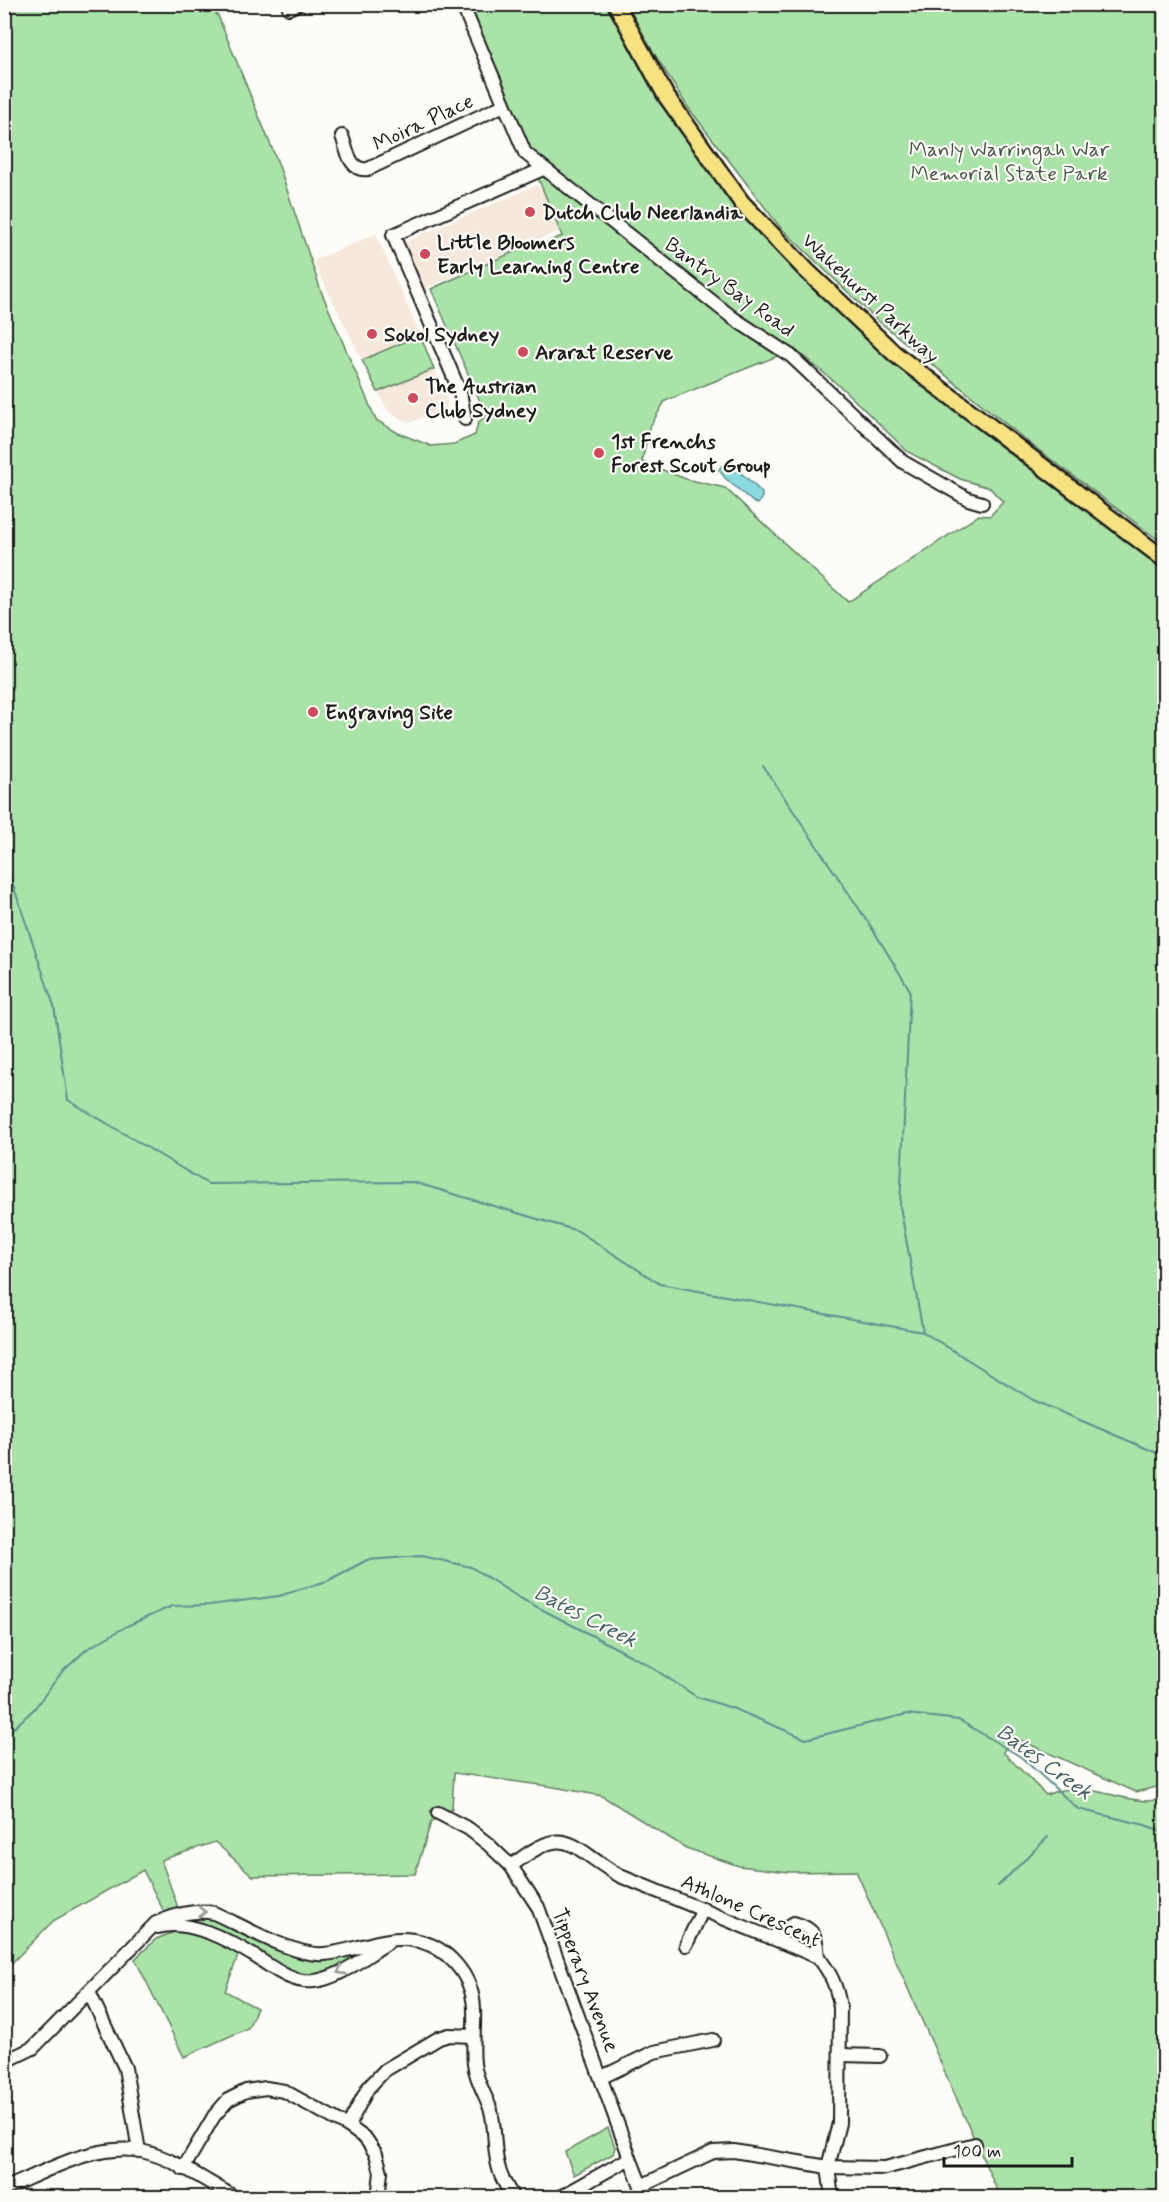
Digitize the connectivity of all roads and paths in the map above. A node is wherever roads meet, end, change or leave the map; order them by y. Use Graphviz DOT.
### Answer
graph roads {
  1 [pos="462,4"];
  2 [pos="616,4"];
  3 [pos="504,105"];
  4 [pos="342,136"];
  5 [pos="543,169"];
  6 [pos="465,419"];
  7 [pos="982,503"];
  8 [pos="1164,559"];
  9 [pos="438,1813"];
  10 [pos="511,1866"];
  11 [pos="703,1909"];
  12 [pos="148,1930"];
  13 [pos="771,1938"];
  14 [pos="391,1940"];
  15 [pos="686,1945"];
  16 [pos="818,1958"];
  17 [pos="89,1992"];
  18 [pos="473,2036"];
  19 [pos="713,2040"];
  20 [pos="840,2055"];
  21 [pos="880,2056"];
  22 [pos="4,2062"];
  23 [pos="602,2077"];
  24 [pos="348,2126"];
  25 [pos="975,2144"];
  26 [pos="139,2151"];
  27 [pos="630,2158"];
  28 [pos="828,2167"];
  29 [pos="183,2169"];
  30 [pos="641,2186"];
  31 [pos="4,2188"];
  32 [pos="236,2198"];
  33 [pos="378,2198"];
  34 [pos="513,2198"];
  35 [pos="559,2198"];
  36 [pos="649,2198"];
  37 [pos="832,2198"];
  1 -- 3 [label="street, Bantry Bay Road"];
  2 -- 8 [label="main road, Wakehurst Parkway"];
  3 -- 4 [label="street, Moira Place"];
  3 -- 5 [label="street, Bantry Bay Road"];
  5 -- 6 [label="street"];
  5 -- 7 [label="street, Bantry Bay Road"];
  9 -- 10 [label="street, Tipperary Avenue"];
  10 -- 11 [label="street, Athlone Crescent"];
  10 -- 23 [label="street, Tipperary Avenue"];
  11 -- 13 [label="street, Athlone Crescent"];
  11 -- 15 [label="street"];
  12 -- 14 [label="street, one-way"];
  14 -- 12 [label="street, one-way"];
  12 -- 17 [label="street"];
  13 -- 16 [label="street, Athlone Crescent"];
  13 -- 16 [label="street"];
  14 -- 18 [label="street"];
  16 -- 20 [label="street, Athlone Crescent"];
  17 -- 22 [label="street"];
  17 -- 26 [label="street"];
  18 -- 24 [label="street"];
  18 -- 34 [label="street"];
  19 -- 23 [label="street"];
  20 -- 21 [label="street"];
  20 -- 28 [label="street, Athlone Crescent"];
  23 -- 27 [label="street, Tipperary Avenue"];
  24 -- 29 [label="street"];
  24 -- 33 [label="street"];
  25 -- 28 [label="street"];
  26 -- 29 [label="street"];
  26 -- 31 [label="street"];
  27 -- 30 [label="street, Tipperary Avenue"];
  27 -- 35 [label="street"];
  28 -- 30 [label="street"];
  28 -- 37 [label="street"];
  29 -- 32 [label="street"];
  30 -- 36 [label="street, Tipperary Avenue"];
}
